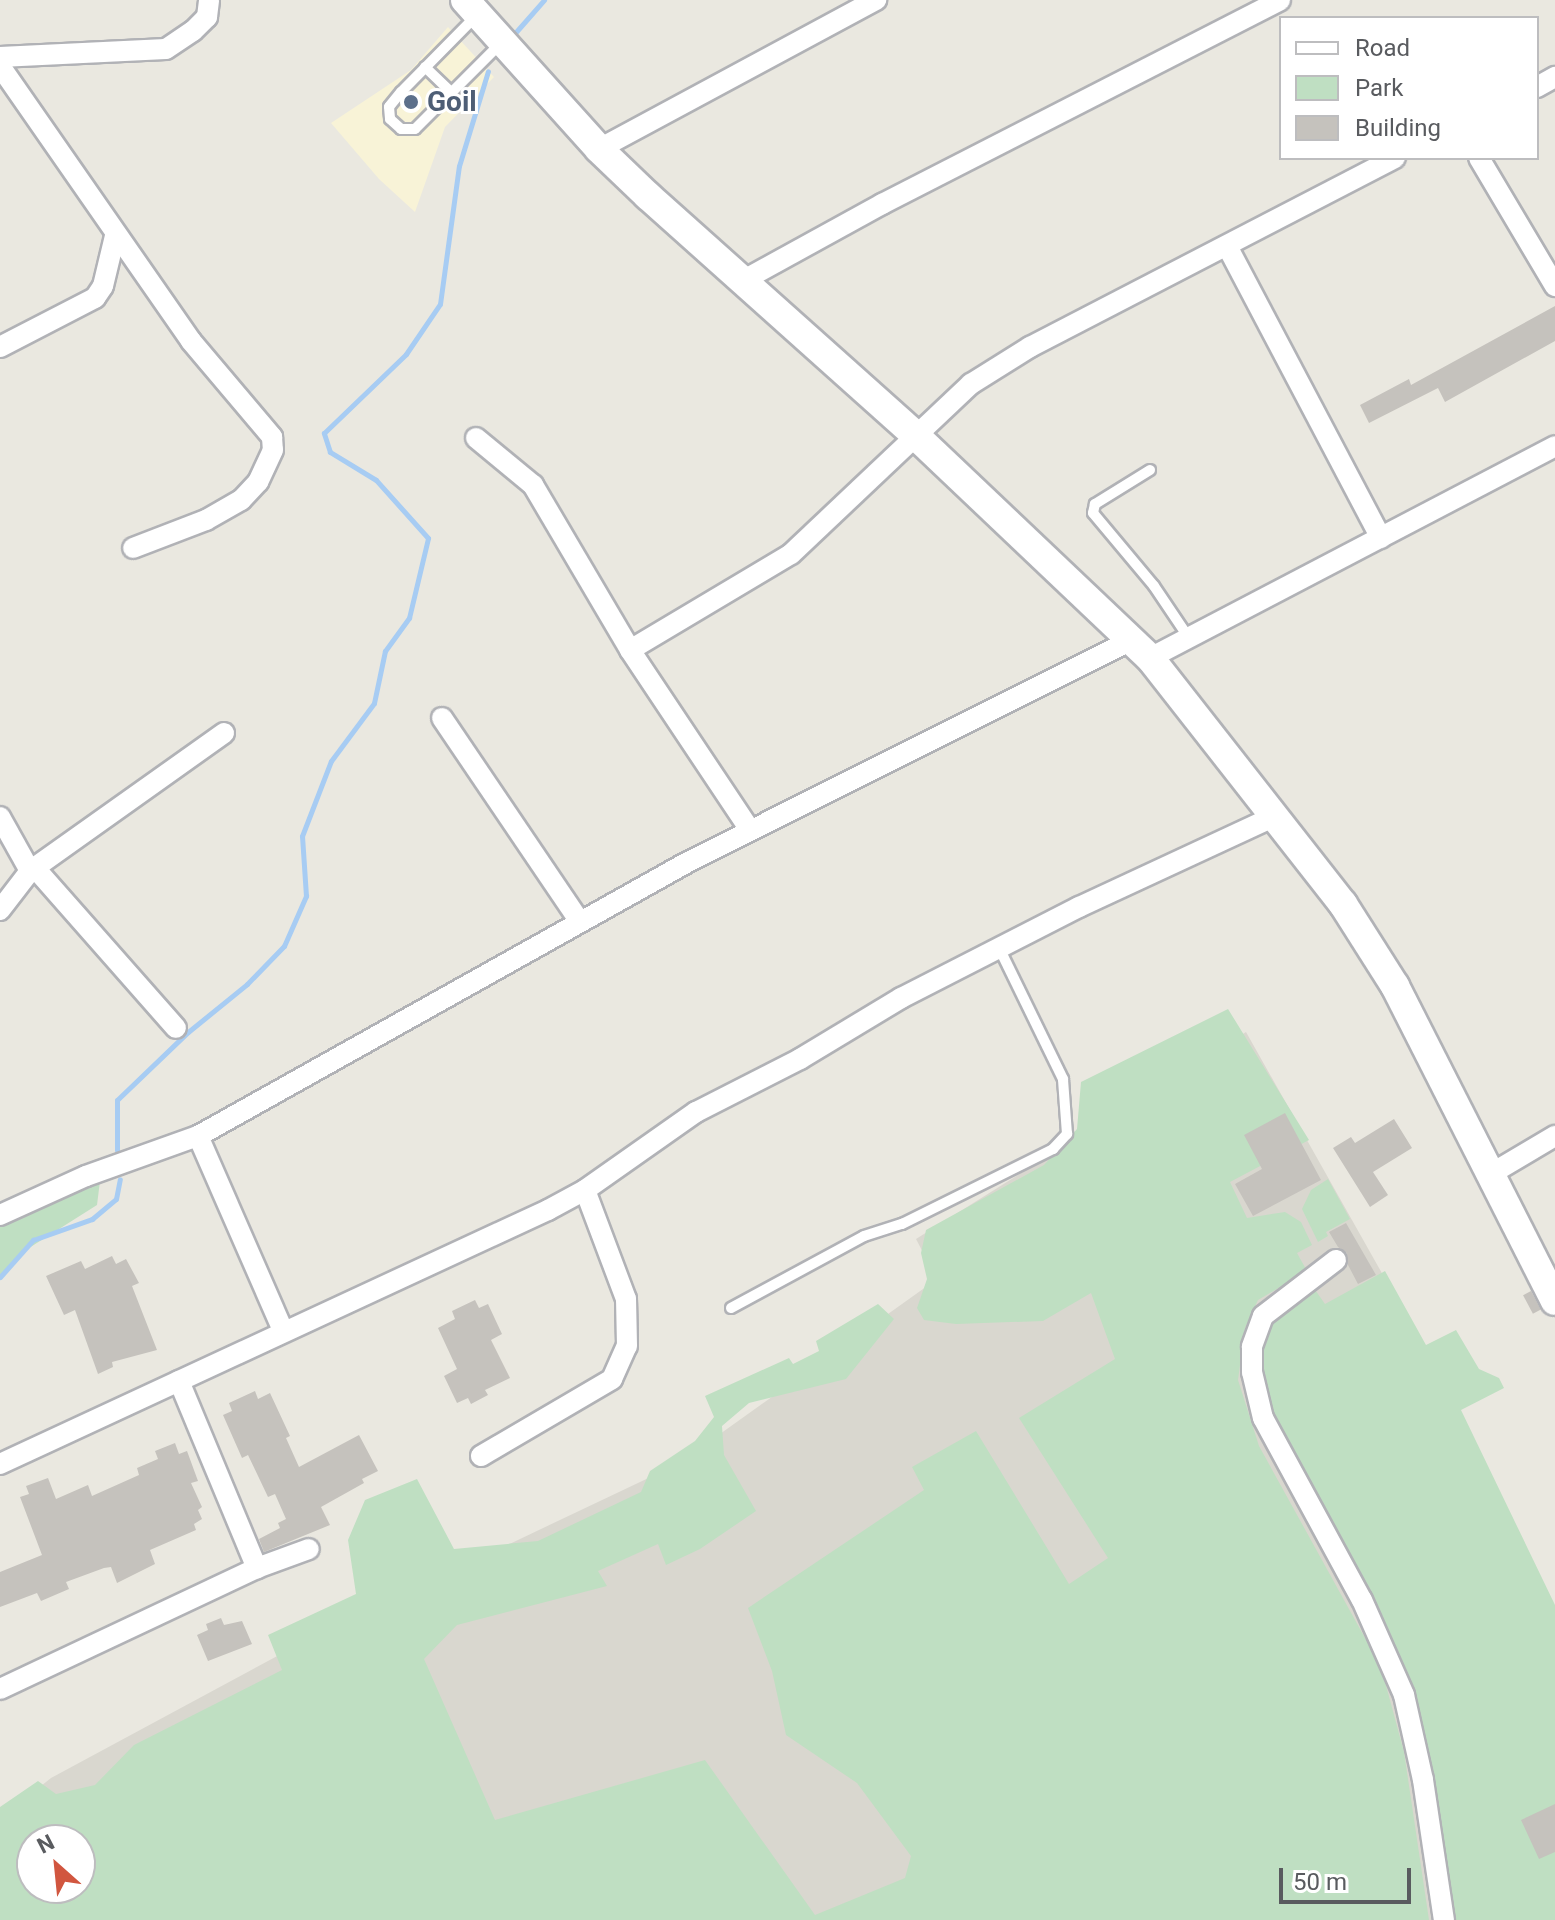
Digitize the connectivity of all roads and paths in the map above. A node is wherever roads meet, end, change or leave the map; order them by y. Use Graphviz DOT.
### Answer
graph roads {
  1 [pos="209,0"];
  2 [pos="876,0"];
  3 [pos="1280,0"];
  4 [pos="471,7"];
  5 [pos="502,42"];
  6 [pos="0,57"];
  7 [pos="0,66"];
  8 [pos="425,67"];
  9 [pos="452,93"];
  10 [pos="599,149"];
  11 [pos="1391,160"];
  12 [pos="1480,160"];
  13 [pos="115,236"];
  14 [pos="1227,246"];
  15 [pos="744,280"];
  16 [pos="1555,286"];
  17 [pos="0,347"];
  18 [pos="916,436"];
  19 [pos="476,438"];
  20 [pos="1555,446"];
  21 [pos="1150,470"];
  22 [pos="1381,538"];
  23 [pos="133,548"];
  24 [pos="1189,638"];
  25 [pos="1141,649"];
  26 [pos="630,650"];
  27 [pos="442,718"];
  28 [pos="224,733"];
  29 [pos="1275,816"];
  30 [pos="0,817"];
  31 [pos="750,830"];
  32 [pos="32,870"];
  33 [pos="0,910"];
  34 [pos="580,922"];
  35 [pos="999,948"];
  36 [pos="176,1028"];
  37 [pos="198,1136"];
  38 [pos="1555,1136"];
  39 [pos="1489,1175"];
  40 [pos="585,1190"];
  41 [pos="0,1215"];
  42 [pos="1336,1260"];
  43 [pos="1555,1301"];
  44 [pos="731,1308"];
  45 [pos="283,1331"];
  46 [pos="179,1381"];
  47 [pos="481,1456"];
  48 [pos="0,1464"];
  49 [pos="309,1549"];
  50 [pos="257,1568"];
  51 [pos="0,1689"];
  52 [pos="1444,1920"];
  1 -- 6 [label="street"];
  2 -- 10 [label="street"];
  3 -- 15 [label="street"];
  4 -- 5 [label="street"];
  4 -- 8 [label="lane"];
  5 -- 9 [label="lane"];
  5 -- 10 [label="street"];
  7 -- 13 [label="street"];
  8 -- 9 [label="lane"];
  8 -- 9 [label="lane"];
  10 -- 15 [label="street"];
  11 -- 14 [label="street"];
  12 -- 16 [label="street"];
  13 -- 17 [label="street"];
  13 -- 23 [label="street"];
  14 -- 18 [label="street"];
  14 -- 22 [label="street"];
  15 -- 18 [label="street"];
  18 -- 25 [label="street"];
  18 -- 26 [label="street"];
  19 -- 26 [label="street"];
  20 -- 22 [label="street"];
  21 -- 24 [label="lane"];
  22 -- 24 [label="street"];
  24 -- 25 [label="street"];
  25 -- 29 [label="street"];
  25 -- 31 [label="street"];
  26 -- 31 [label="street"];
  27 -- 34 [label="street"];
  28 -- 32 [label="street"];
  29 -- 35 [label="street"];
  29 -- 39 [label="street"];
  30 -- 32 [label="street"];
  31 -- 34 [label="street"];
  32 -- 33 [label="street"];
  32 -- 36 [label="street"];
  34 -- 37 [label="street"];
  35 -- 40 [label="street"];
  35 -- 44 [label="lane"];
  37 -- 41 [label="street"];
  37 -- 45 [label="street"];
  38 -- 39 [label="street"];
  39 -- 43 [label="street"];
  40 -- 45 [label="street"];
  40 -- 47 [label="street"];
  42 -- 52 [label="street"];
  45 -- 46 [label="street"];
  46 -- 48 [label="street"];
  46 -- 50 [label="street"];
  49 -- 50 [label="street"];
  50 -- 51 [label="street"];
}
